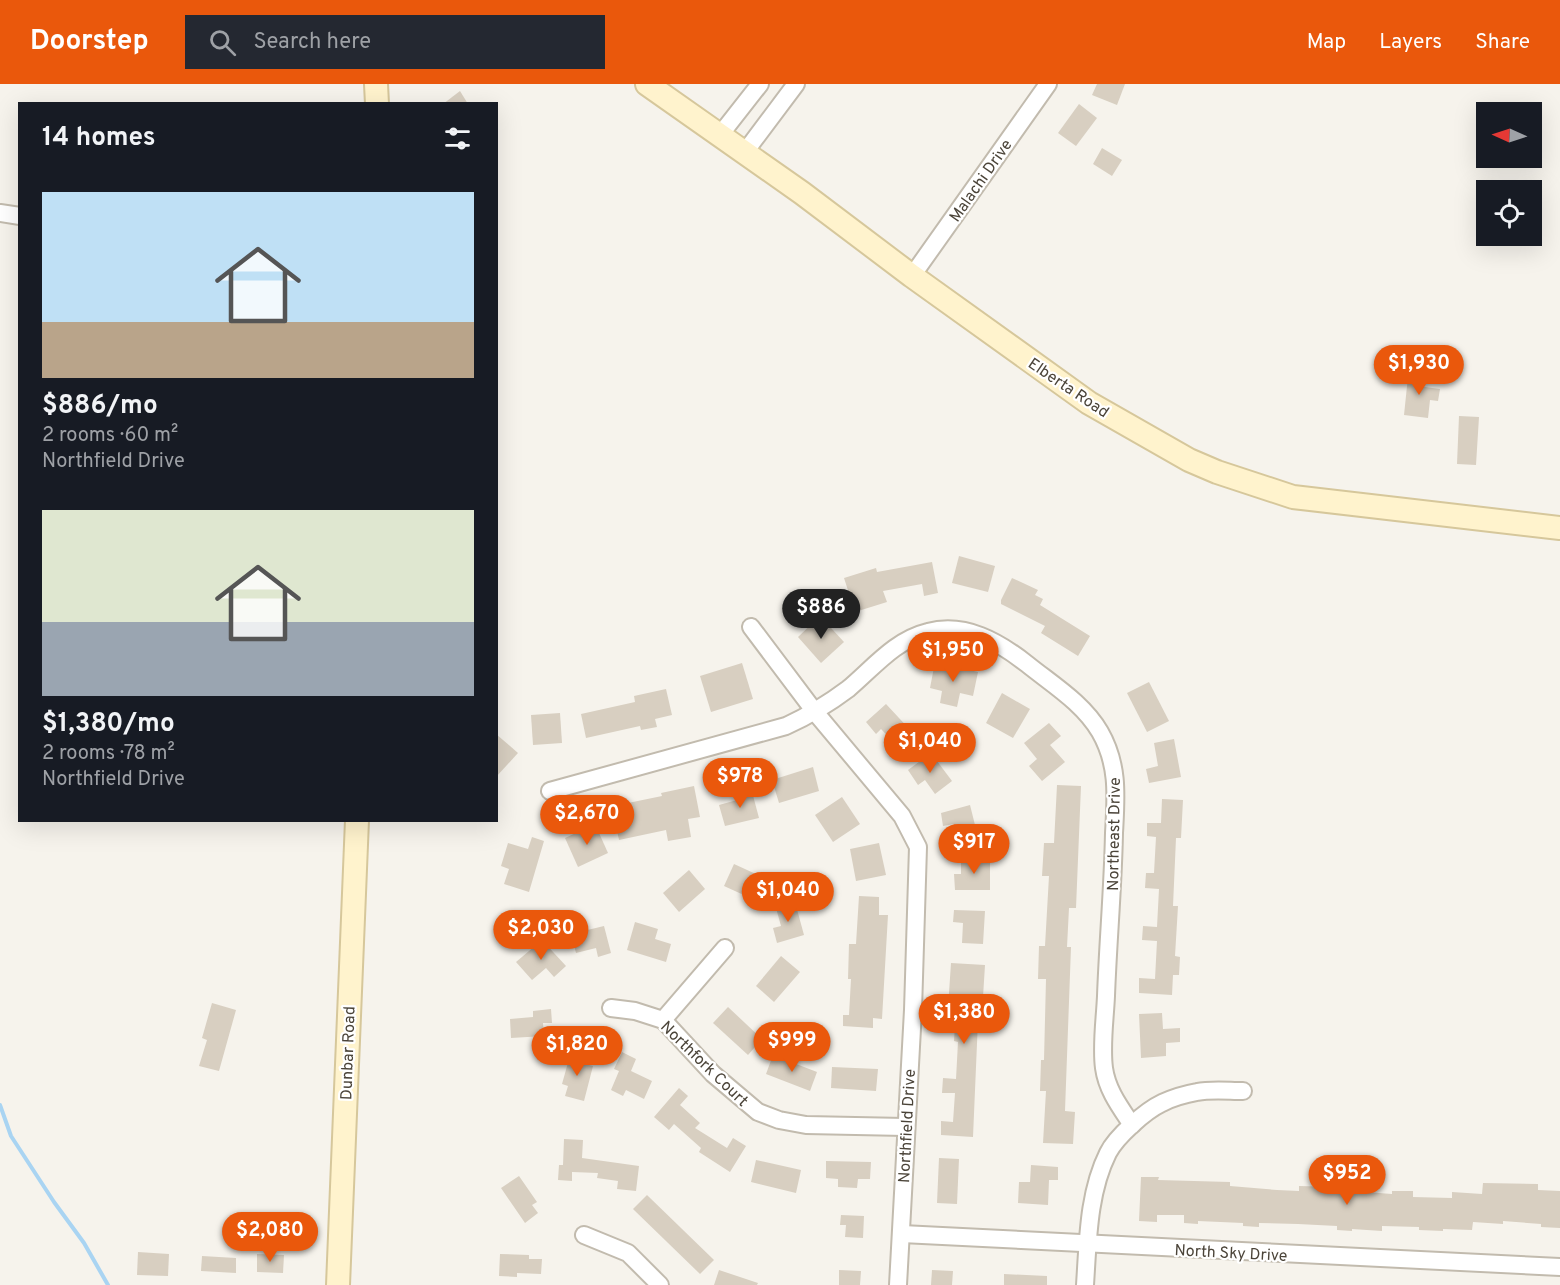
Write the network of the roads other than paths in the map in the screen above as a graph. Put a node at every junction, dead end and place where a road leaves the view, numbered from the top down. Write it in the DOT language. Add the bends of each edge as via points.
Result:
graph roads {
  1 [pos="376,84"];
  2 [pos="647,84"];
  3 [pos="760,84"];
  4 [pos="796,84"];
  5 [pos="1048,84"];
  6 [pos="377,102"];
  7 [pos="720,135"];
  8 [pos="745,152"];
  9 [pos="0,213"];
  10 [pos="18,216"];
  11 [pos="912,276"];
  12 [pos="1560,528"];
  13 [pos="751,627"];
  14 [pos="816,712"];
  15 [pos="550,791"];
  16 [pos="357,822"];
  17 [pos="725,948"];
  18 [pos="611,1008"];
  19 [pos="663,1020"];
  20 [pos="1243,1091"];
  21 [pos="1132,1125"];
  22 [pos="905,1127"];
  23 [pos="902,1234"];
  24 [pos="584,1235"];
  25 [pos="1088,1245"];
  26 [pos="1560,1268"];
  27 [pos="338,1285"];
  28 [pos="660,1285"];
  29 [pos="898,1285"];
  30 [pos="1085,1285"];
  1 -- 6 [label="street"];
  2 -- 7 [label="street, Elberta Road"];
  3 -- 7 [label="street"];
  4 -- 8 [label="street"];
  5 -- 11 [label="street, Malachi Drive"];
  7 -- 8 [label="street, Elberta Road"];
  8 -- 11 [label="street, Elberta Road"];
  9 -- 10 [label="street"];
  11 -- 12 [label="street, Elberta Road" via="1089,403 1217,472 1293,497"];
  13 -- 14 [label="street, Northfield Drive"];
  14 -- 15 [label="street, Northeast Drive" via="761,735"];
  14 -- 21 [label="street, Northeast Drive" via="900,644 928,632 958,629 985,637 1010,651 1083,708 1100,731 1116,779 1104,1068 1114,1099"];
  14 -- 22 [label="street, Northfield Drive" via="902,816 918,847"];
  16 -- 27 [label="street, Dunbar Road"];
  17 -- 19 [label="street"];
  18 -- 19 [label="street, Northfork Court"];
  19 -- 22 [label="street, Northfork Court" via="713,1074 758,1112 806,1125"];
  20 -- 21 [label="street" via="1199,1091 1161,1103"];
  21 -- 25 [label="street" via="1109,1151 1101,1171"];
  22 -- 23 [label="street, Northfield Drive"];
  23 -- 25 [label="street, North Sky Drive"];
  23 -- 29 [label="street, Northfield Drive"];
  24 -- 28 [label="street" via="628,1253"];
  25 -- 26 [label="street, North Sky Drive"];
  25 -- 30 [label="street"];
}
